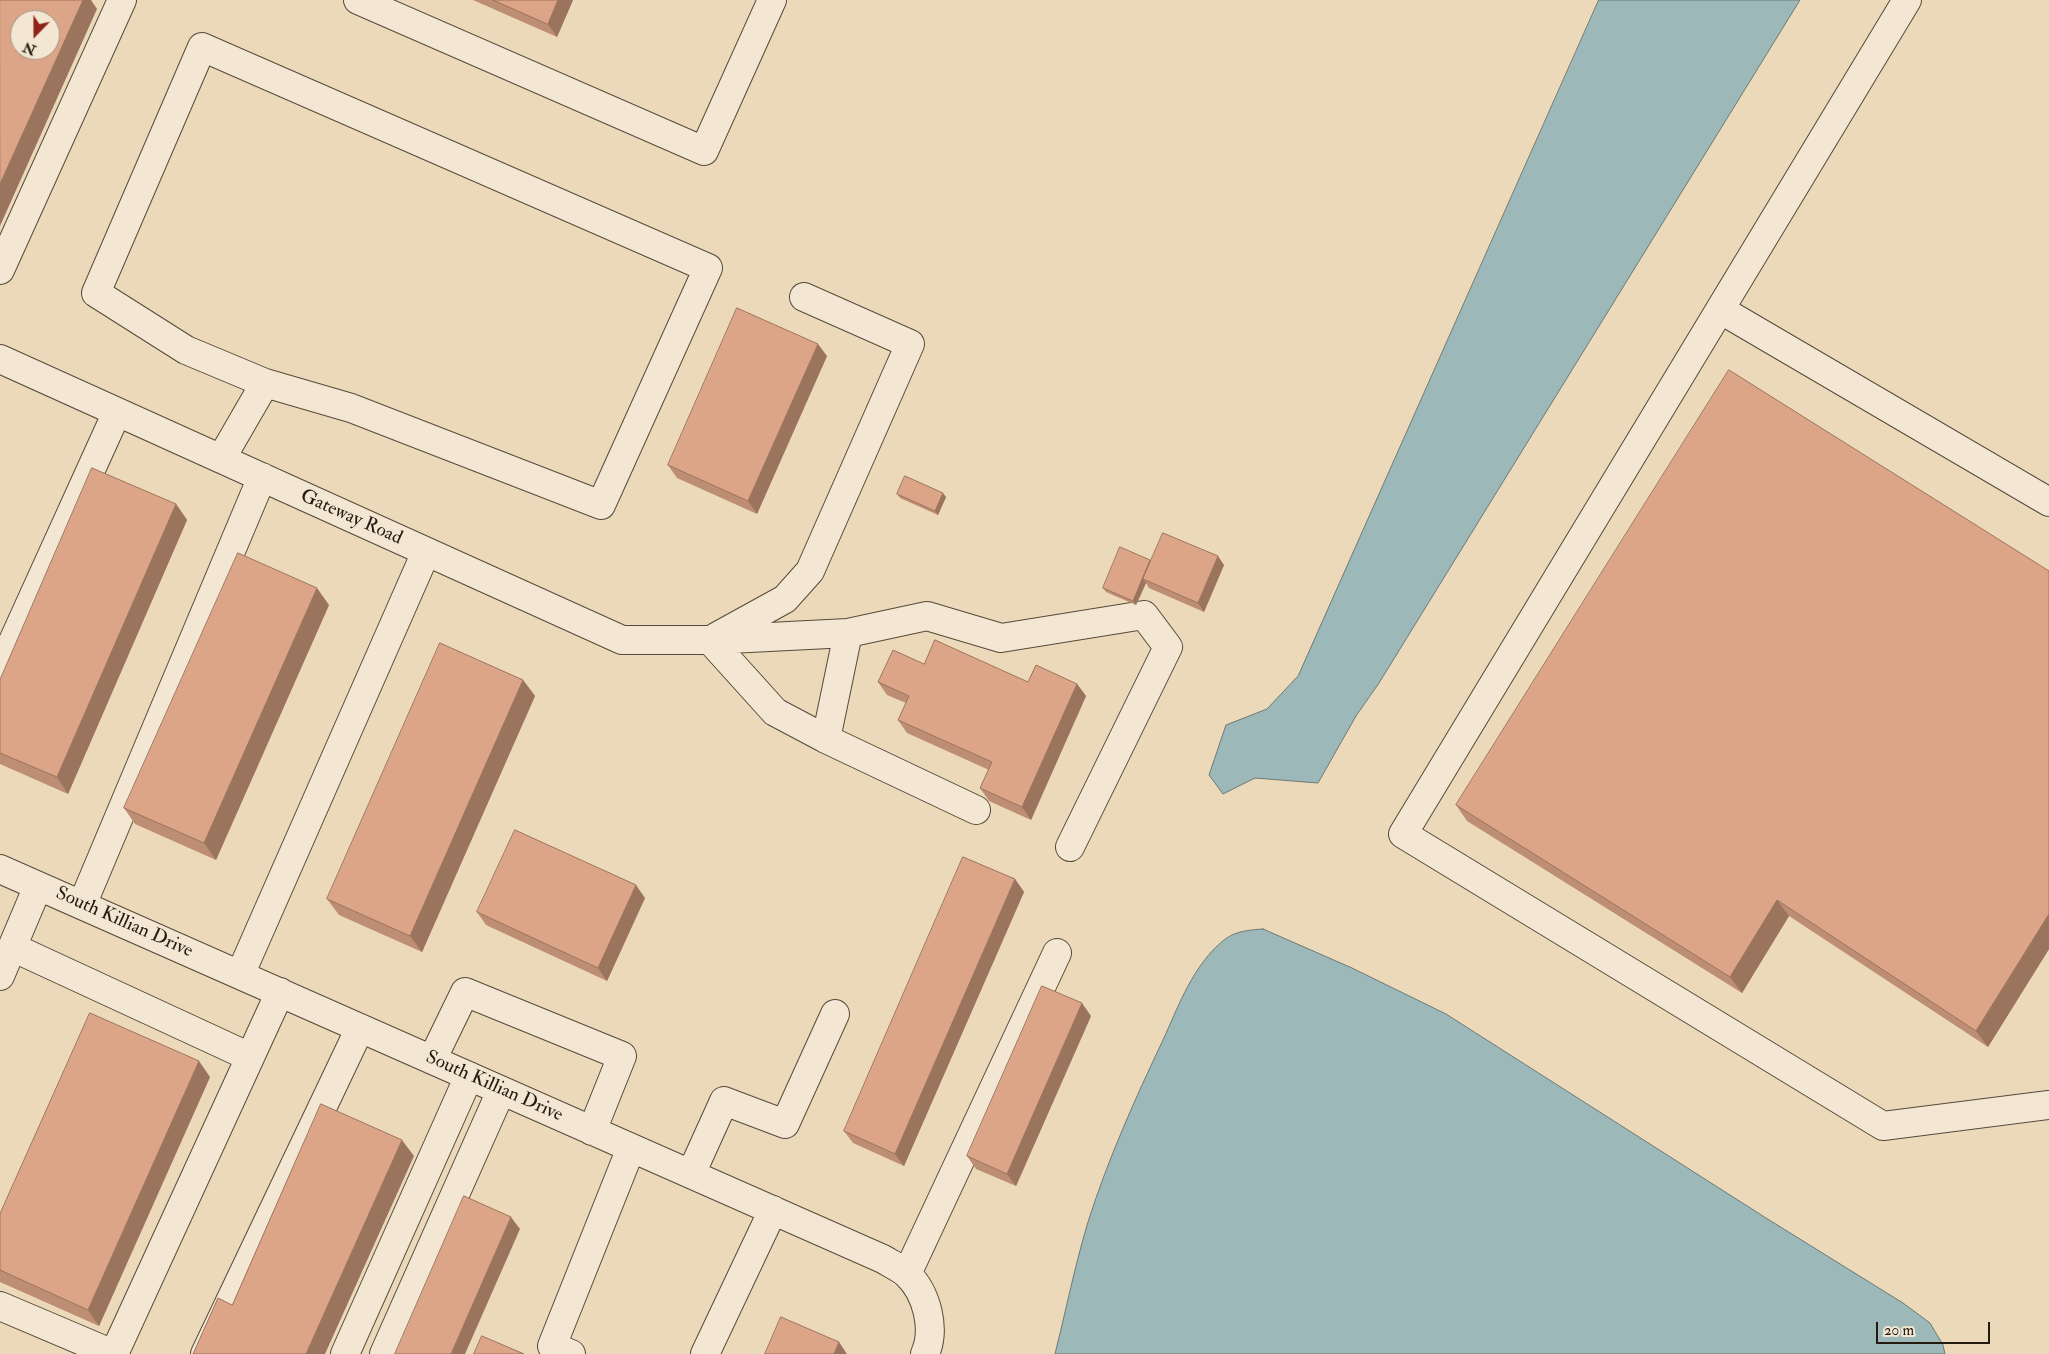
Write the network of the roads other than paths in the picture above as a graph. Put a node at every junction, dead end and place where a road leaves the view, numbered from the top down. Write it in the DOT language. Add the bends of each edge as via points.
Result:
graph roads {
  1 [pos="122,0"];
  2 [pos="358,0"];
  3 [pos="772,0"];
  4 [pos="1907,0"];
  5 [pos="0,270"];
  6 [pos="804,297"];
  7 [pos="1721,310"];
  8 [pos="0,360"];
  9 [pos="265,383"];
  10 [pos="116,412"];
  11 [pos="221,459"];
  12 [pos="262,478"];
  13 [pos="2049,502"];
  14 [pos="426,552"];
  15 [pos="848,633"];
  16 [pos="710,640"];
  17 [pos="0,670"];
  18 [pos="826,739"];
  19 [pos="976,810"];
  20 [pos="1070,847"];
  21 [pos="0,869"];
  22 [pos="38,886"];
  23 [pos="82,904"];
  24 [pos="12,947"];
  25 [pos="1057,953"];
  26 [pos="240,975"];
  27 [pos="0,976"];
  28 [pos="280,992"];
  29 [pos="835,1014"];
  30 [pos="360,1028"];
  31 [pos="250,1057"];
  32 [pos="432,1060"];
  33 [pos="468,1076"];
  34 [pos="501,1091"];
  35 [pos="2049,1105"];
  36 [pos="592,1130"];
  37 [pos="631,1148"];
  38 [pos="691,1174"];
  39 [pos="773,1210"];
  40 [pos="906,1274"];
  41 [pos="0,1306"];
  42 [pos="114,1354"];
  43 [pos="205,1354"];
  44 [pos="345,1354"];
  45 [pos="384,1354"];
  46 [pos="571,1354"];
  47 [pos="705,1354"];
  48 [pos="925,1354"];
  1 -- 5 [label="street"];
  2 -- 3 [label="street" via="704,151"];
  4 -- 7 [label="street"];
  6 -- 16 [label="street" via="910,344 810,571 786,599"];
  7 -- 13 [label="street"];
  7 -- 35 [label="street" via="1403,834 1883,1126"];
  8 -- 10 [label="street, Gateway Road"];
  9 -- 9 [label="street" via="350,408 601,505 708,268 202,47 96,294 186,350"];
  9 -- 11 [label="street"];
  10 -- 11 [label="street, Gateway Road"];
  10 -- 17 [label="street"];
  11 -- 12 [label="street, Gateway Road"];
  12 -- 14 [label="street, Gateway Road"];
  12 -- 23 [label="street"];
  14 -- 16 [label="street, Gateway Road" via="622,640"];
  14 -- 26 [label="street"];
  15 -- 16 [label="street, Gateway Road"];
  15 -- 18 [label="street"];
  15 -- 20 [label="street, Gateway Road" via="927,616 1001,638 1144,615 1168,647"];
  16 -- 18 [label="street" via="774,712"];
  18 -- 19 [label="street"];
  21 -- 22 [label="street, South Killian Drive"];
  22 -- 23 [label="street, South Killian Drive"];
  22 -- 24 [label="street"];
  23 -- 26 [label="street, South Killian Drive"];
  24 -- 27 [label="street"];
  24 -- 31 [label="street"];
  25 -- 40 [label="street"];
  26 -- 28 [label="street, South Killian Drive"];
  28 -- 30 [label="street, South Killian Drive"];
  28 -- 31 [label="street"];
  29 -- 38 [label="street" via="786,1124 724,1101"];
  30 -- 32 [label="street, South Killian Drive"];
  30 -- 43 [label="street"];
  31 -- 42 [label="street"];
  32 -- 33 [label="street, South Killian Drive"];
  32 -- 36 [label="street" via="465,992 622,1056"];
  33 -- 34 [label="street, South Killian Drive"];
  33 -- 44 [label="street"];
  34 -- 36 [label="street, South Killian Drive"];
  34 -- 45 [label="street"];
  36 -- 37 [label="street, South Killian Drive"];
  37 -- 38 [label="street, South Killian Drive"];
  37 -- 46 [label="street" via="552,1346"];
  38 -- 39 [label="street, South Killian Drive"];
  39 -- 40 [label="street, South Killian Drive" via="883,1259"];
  39 -- 47 [label="street"];
  40 -- 48 [label="street, South Killian Drive" via="922,1295 929,1320 929,1346"];
  41 -- 42 [label="street"];
}
